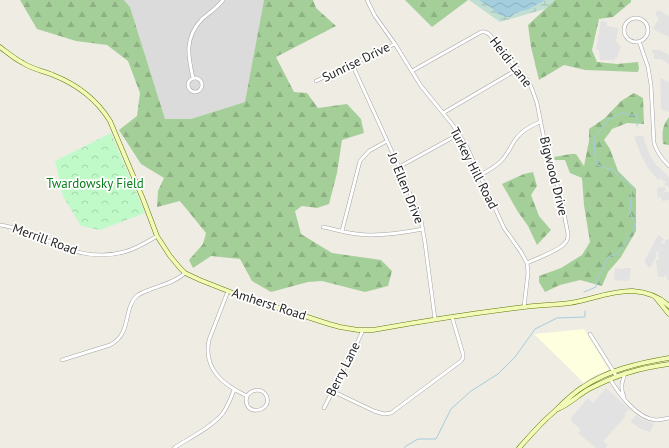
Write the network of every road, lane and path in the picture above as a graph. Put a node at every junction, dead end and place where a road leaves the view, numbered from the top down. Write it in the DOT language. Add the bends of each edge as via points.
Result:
graph roads {
  1 [pos="223,0"];
  2 [pos="367,0"];
  3 [pos="639,41"];
  4 [pos="395,44"];
  5 [pos="0,47"];
  6 [pos="352,64"];
  7 [pos="518,69"];
  8 [pos="412,71"];
  9 [pos="193,78"];
  10 [pos="316,81"];
  11 [pos="443,113"];
  12 [pos="540,122"];
  13 [pos="459,134"];
  14 [pos="387,141"];
  15 [pos="669,166"];
  16 [pos="399,167"];
  17 [pos="480,176"];
  18 [pos="0,225"];
  19 [pos="323,227"];
  20 [pos="423,229"];
  21 [pos="342,231"];
  22 [pos="158,236"];
  23 [pos="527,263"];
  24 [pos="186,273"];
  25 [pos="228,291"];
  26 [pos="656,297"];
  27 [pos="669,306"];
  28 [pos="524,307"];
  29 [pos="669,314"];
  30 [pos="452,317"];
  31 [pos="435,319"];
  32 [pos="363,330"];
  33 [pos="590,334"];
  34 [pos="669,358"];
  35 [pos="62,360"];
  36 [pos="669,364"];
  37 [pos="614,371"];
  38 [pos="625,373"];
  39 [pos="616,376"];
  40 [pos="610,379"];
  41 [pos="234,390"];
  42 [pos="332,392"];
  43 [pos="247,396"];
  44 [pos="628,403"];
  45 [pos="324,408"];
  46 [pos="557,410"];
  47 [pos="669,418"];
  48 [pos="174,448"];
  49 [pos="519,448"];
  1 -- 9 [label="street" via="199,23 192,34 188,52"];
  2 -- 4 [label="street, Turkey Hill Road"];
  3 -- 3 [label="street" via="647,35 648,27 642,20 633,18 626,25 625,32 630,40"];
  3 -- 15 [label="street" via="650,75 654,143 660,156"];
  4 -- 6 [label="street, Sunrise Drive"];
  4 -- 8 [label="street, Turkey Hill Road"];
  5 -- 22 [label="street, Amherst Road" via="23,63 74,85 102,109 113,128"];
  6 -- 10 [label="street, Sunrise Drive"];
  6 -- 14 [label="street, Jo Ellen Drive"];
  7 -- 8 [label="street, Heidi Lane" via="484,31"];
  7 -- 11 [label="street"];
  7 -- 12 [label="street, Heidi Lane" via="532,89"];
  8 -- 11 [label="street, Turkey Hill Road"];
  9 -- 9 [label="street" via="188,86 192,91 198,92 202,89 202,83 199,79"];
  11 -- 13 [label="street, Turkey Hill Road"];
  12 -- 17 [label="street, Bigwood Drive" via="522,132 501,161"];
  12 -- 23 [label="street, Bigwood Drive" via="560,193 568,237 562,246"];
  13 -- 16 [label="street"];
  13 -- 17 [label="street, Turkey Hill Road"];
  14 -- 16 [label="street, Jo Ellen Drive"];
  14 -- 21 [label="street" via="364,155 360,161"];
  16 -- 20 [label="street, Jo Ellen Drive"];
  17 -- 23 [label="street, Turkey Hill Road" via="504,228"];
  18 -- 22 [label="street, Merrill Road" via="26,231 70,250 88,254 125,252"];
  19 -- 21 [label="street"];
  20 -- 21 [label="street" via="370,235"];
  20 -- 31 [label="street, Jo Ellen Drive"];
  22 -- 24 [label="street, Amherst Road" via="170,256"];
  23 -- 28 [label="street"];
  24 -- 25 [label="street, Amherst Road"];
  24 -- 35 [label="street" via="138,295 116,342"];
  25 -- 32 [label="street, Amherst Road" via="340,328"];
  25 -- 41 [label="street" via="209,340 208,350 214,372"];
  26 -- 27 [label="street, Amherst Road"];
  26 -- 28 [label="street, Amherst Road" via="642,292 626,291 571,303"];
  26 -- 29 [label="street"];
  28 -- 30 [label="street, Amherst Road"];
  30 -- 31 [label="street, Amherst Road"];
  30 -- 42 [label="street" via="463,358 391,413 381,414"];
  31 -- 32 [label="street, Amherst Road"];
  32 -- 42 [label="street, Berry Lane"];
  33 -- 37 [label="street"];
  34 -- 37 [label="street"];
  36 -- 38 [label="street"];
  37 -- 39 [label="street"];
  37 -- 46 [label="street" via="583,387"];
  38 -- 39 [label="street"];
  38 -- 44 [label="street" via="621,389"];
  39 -- 40 [label="street"];
  40 -- 44 [label="street"];
  40 -- 46 [label="street" via="587,390"];
  41 -- 43 [label="street"];
  41 -- 48 [label="street" via="219,417"];
  42 -- 45 [label="street, Berry Lane"];
  43 -- 43 [label="street" via="250,392 260,391 267,398 265,407 256,411 250,409 246,401"];
  44 -- 47 [label="street" via="651,419"];
  46 -- 49 [label="street" via="542,422"];
}
